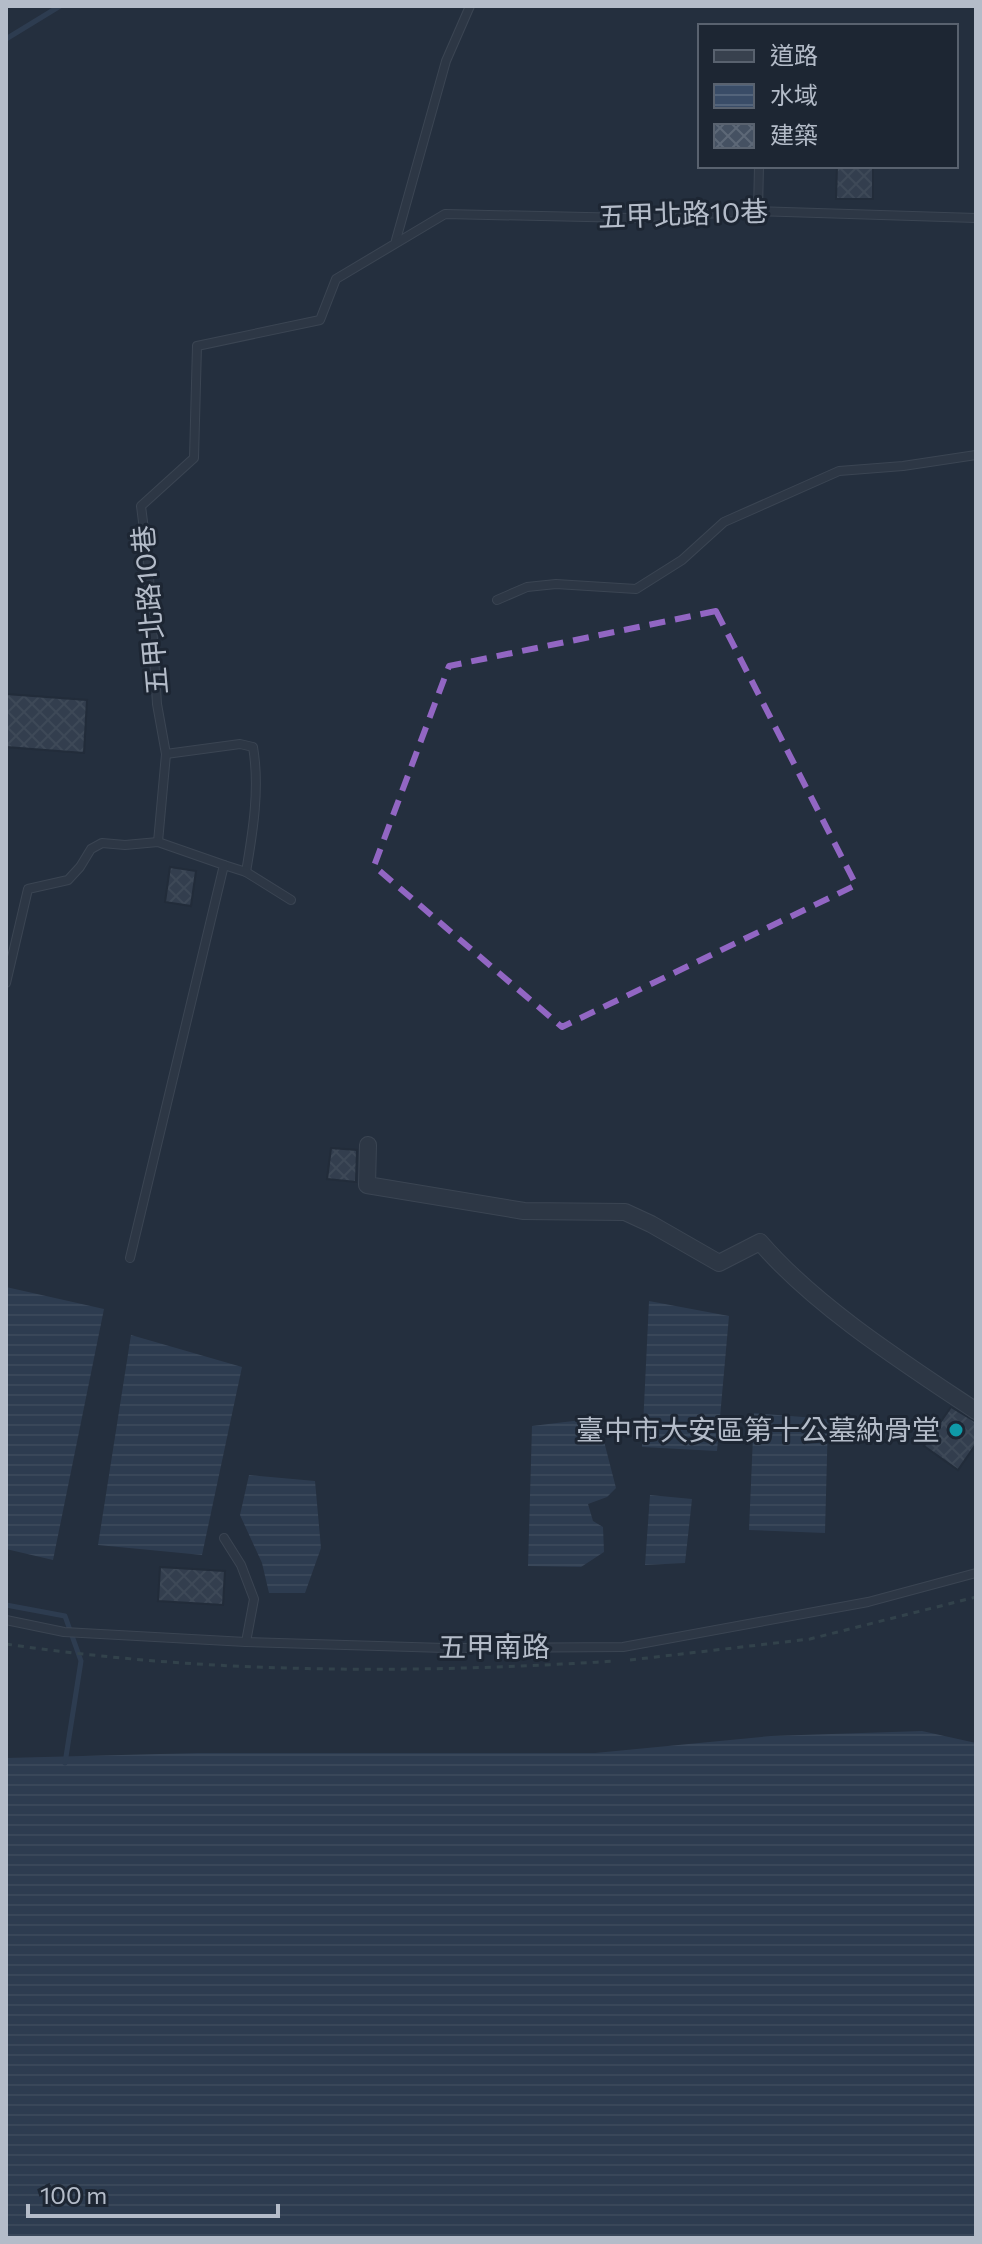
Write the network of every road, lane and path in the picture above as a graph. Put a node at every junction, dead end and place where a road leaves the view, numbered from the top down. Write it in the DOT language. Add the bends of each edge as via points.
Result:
graph roads {
  1 [pos="470,6"];
  2 [pos="759,168"];
  3 [pos="758,211"];
  4 [pos="976,218"];
  5 [pos="396,241"];
  6 [pos="976,455"];
  7 [pos="497,600"];
  8 [pos="166,754"];
  9 [pos="158,842"];
  10 [pos="224,865"];
  11 [pos="246,872"];
  12 [pos="291,900"];
  13 [pos="6,983"];
  14 [pos="368,1145"];
  15 [pos="130,1258"];
  16 [pos="976,1411"];
  17 [pos="224,1538"];
  18 [pos="976,1573"];
  19 [pos="6,1620"];
  20 [pos="246,1642"];
  21 [pos="6,1644"];
  22 [pos="87,1655"];
  1 -- 5 [label="lane" via="446,61"];
  2 -- 3 [label="lane"];
  3 -- 4 [label="lane, 五甲北路10巷"];
  3 -- 5 [label="lane, 五甲北路10巷" via="631,218 445,214"];
  5 -- 8 [label="lane, 五甲北路10巷" via="336,279 320,320 197,346 194,458 141,506"];
  6 -- 7 [label="lane" via="839,471 724,522 682,560 636,589 556,584 527,587"];
  8 -- 9 [label="lane, 五甲北路10巷"];
  8 -- 11 [label="lane" via="240,744 253,747 253,831"];
  9 -- 10 [label="lane"];
  9 -- 13 [label="lane" via="102,843 91,849 68,880 28,889"];
  10 -- 11 [label="lane"];
  10 -- 15 [label="lane"];
  11 -- 12 [label="lane"];
  14 -- 16 [label="street" via="367,1185 524,1211 625,1212 719,1263 760,1242 780,1266 884,1349"];
  17 -- 20 [label="lane" via="254,1599"];
  18 -- 20 [label="lane, 五甲南路" via="868,1602 623,1647"];
  19 -- 20 [label="lane, 五甲南路" via="64,1632"];
  21 -- 22 [label="path"];
}
